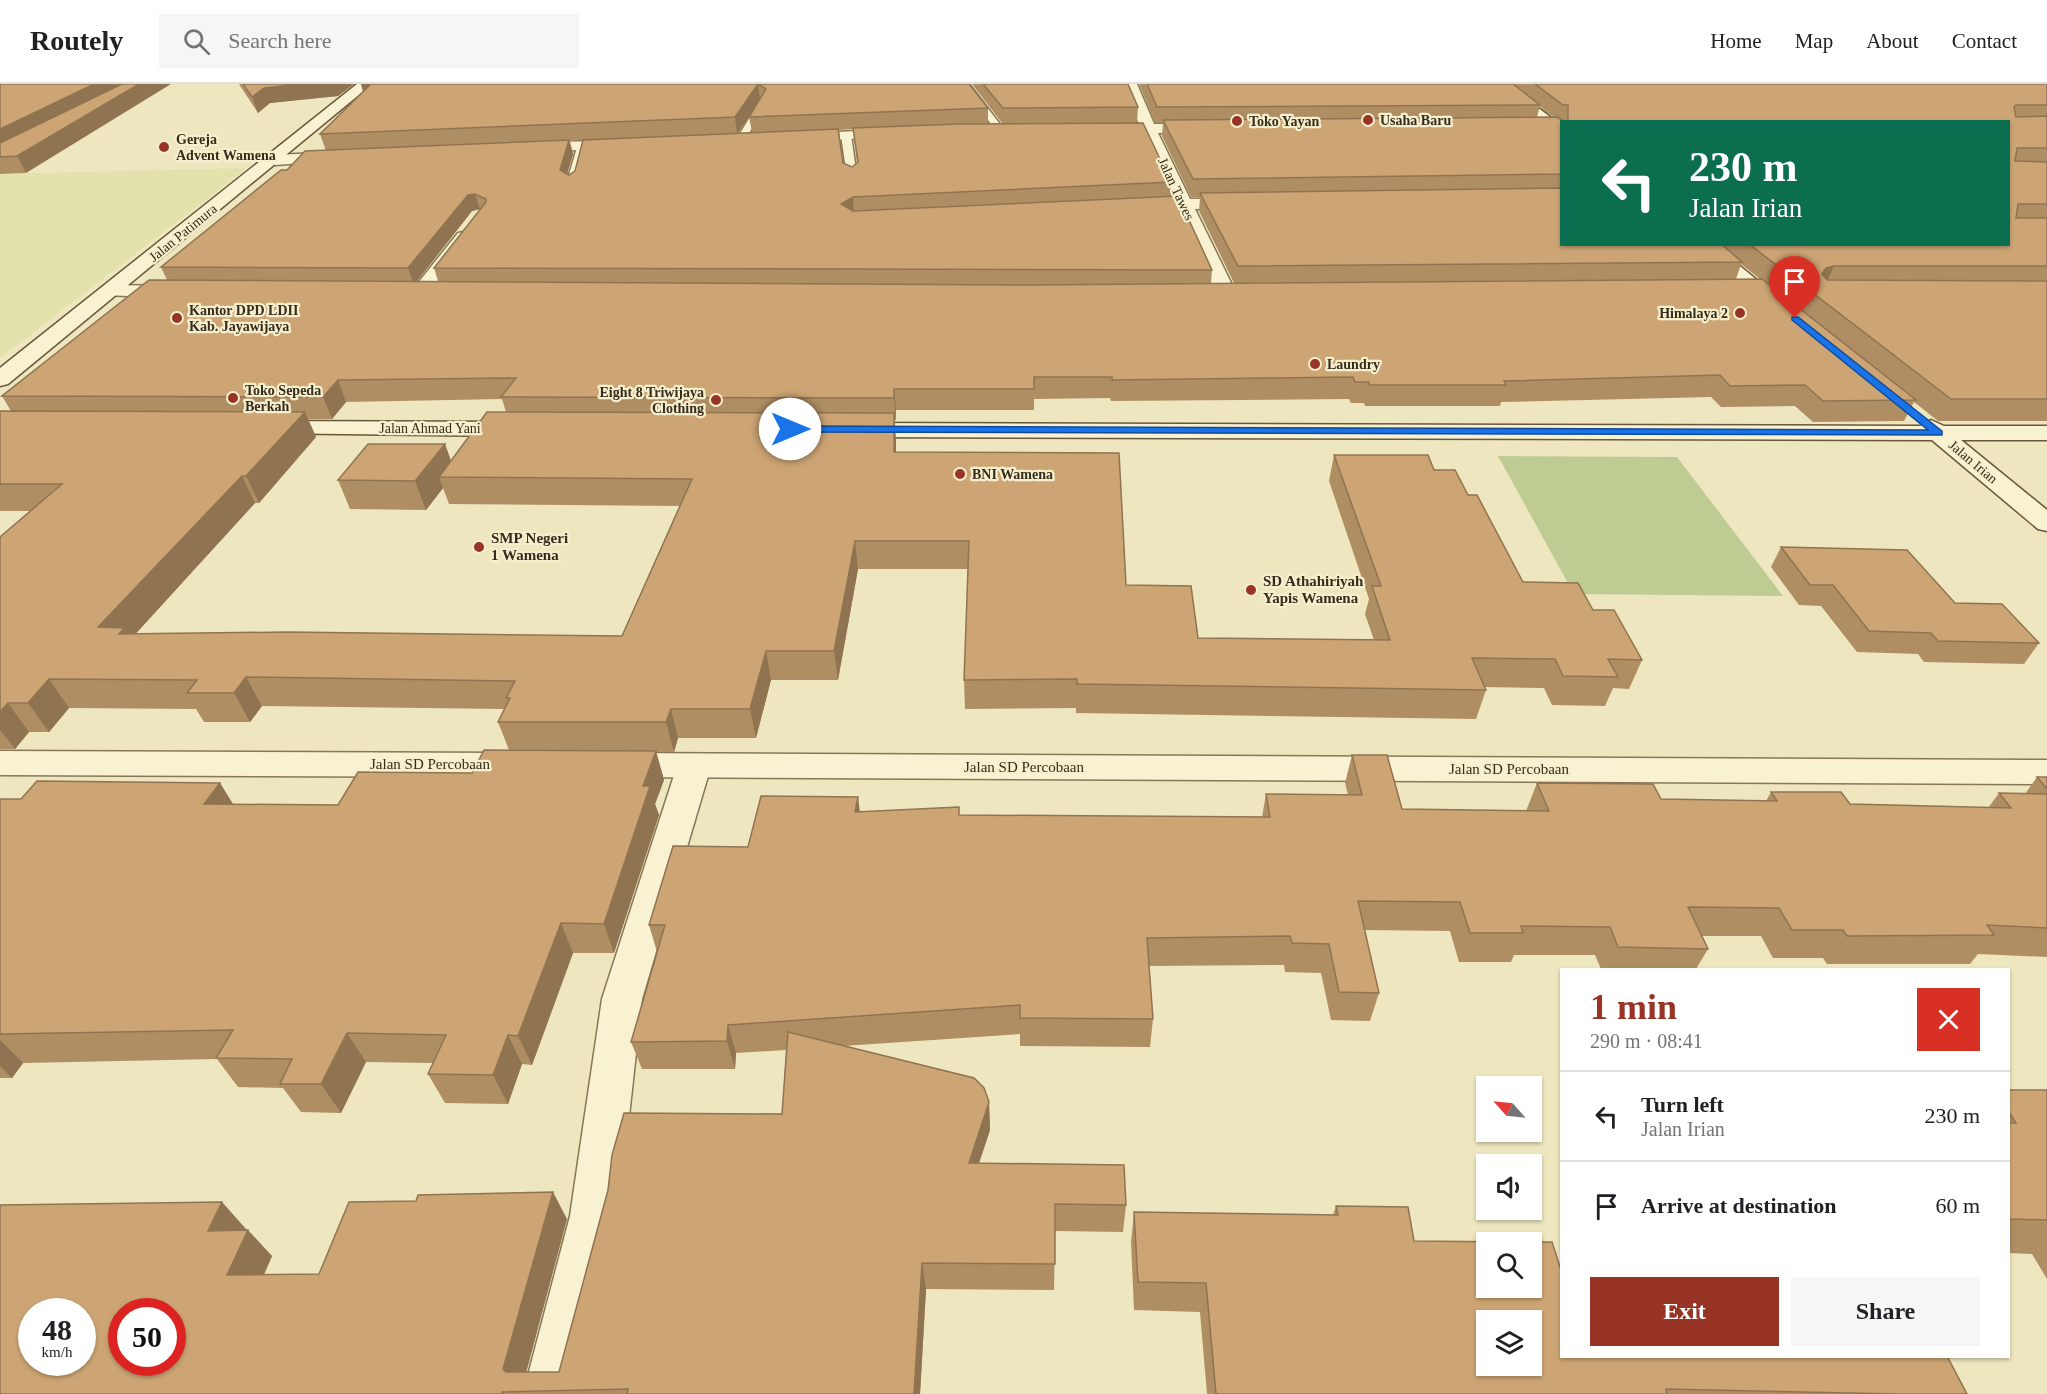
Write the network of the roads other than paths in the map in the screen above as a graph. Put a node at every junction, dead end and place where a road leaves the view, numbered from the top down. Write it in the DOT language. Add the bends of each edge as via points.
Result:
graph roads {
  1 [pos="365,84"];
  2 [pos="965,84"];
  3 [pos="1130,84"];
  4 [pos="1498,84"];
  5 [pos="762,104"];
  6 [pos="1529,127"];
  7 [pos="1148,128"];
  8 [pos="1219,128"];
  9 [pos="1091,129"];
  10 [pos="1559,129"];
  11 [pos="979,130"];
  12 [pos="1005,130"];
  13 [pos="913,133"];
  14 [pos="846,135"];
  15 [pos="735,140"];
  16 [pos="638,144"];
  17 [pos="581,146"];
  18 [pos="510,149"];
  19 [pos="357,156"];
  20 [pos="274,160"];
  21 [pos="852,177"];
  22 [pos="571,185"];
  23 [pos="1266,203"];
  24 [pos="1183,204"];
  25 [pos="1124,205"];
  26 [pos="474,224"];
  27 [pos="1704,246"];
  28 [pos="1724,290"];
  29 [pos="1759,290"];
  30 [pos="110,291"];
  31 [pos="193,292"];
  32 [pos="397,292"];
  33 [pos="421,292"];
  34 [pos="444,293"];
  35 [pos="1226,293"];
  36 [pos="1250,293"];
  37 [pos="1203,294"];
  38 [pos="1795,318"];
  39 [pos="0,379"];
  40 [pos="1911,411"];
  41 [pos="239,428"];
  42 [pos="538,429"];
  43 [pos="825,429"];
  44 [pos="1938,433"];
  45 [pos="2047,433"];
  46 [pos="2047,523"];
  47 [pos="0,763"];
  48 [pos="550,765"];
  49 [pos="586,765"];
  50 [pos="694,766"];
  51 [pos="2047,772"];
  52 [pos="549,1394"];
  1 -- 20 [label="street, Jalan Patimura"];
  2 -- 12 [label="lane"];
  3 -- 7 [label="street, Jalan Tawes"];
  4 -- 10 [label="street"];
  5 -- 15 [label="lane"];
  6 -- 10 [label="street"];
  7 -- 8 [label="street"];
  7 -- 9 [label="street"];
  7 -- 24 [label="street, Jalan Tawes"];
  11 -- 12 [label="street"];
  13 -- 14 [label="street"];
  14 -- 15 [label="street"];
  14 -- 21 [label="lane"];
  16 -- 17 [label="street"];
  17 -- 18 [label="street"];
  17 -- 22 [label="lane"];
  19 -- 20 [label="street"];
  20 -- 30 [label="street, Jalan Patimura"];
  23 -- 24 [label="street"];
  24 -- 25 [label="street"];
  24 -- 35 [label="street, Jalan Tawes"];
  26 -- 33 [label="street"];
  27 -- 29 [label="street"];
  28 -- 29 [label="street"];
  29 -- 38 [label="street"];
  30 -- 31 [label="street"];
  30 -- 39 [label="street, Jalan Patimura"];
  32 -- 33 [label="street"];
  33 -- 34 [label="street"];
  35 -- 36 [label="street"];
  35 -- 37 [label="street"];
  40 -- 44 [label="street, Jalan Irian"];
  41 -- 42 [label="street, Jalan Ahmad Yani"];
  43 -- 44 [label="street"];
  44 -- 45 [label="street"];
  44 -- 46 [label="street, Jalan Irian"];
  47 -- 48 [label="street, Jalan SD Percobaan"];
  49 -- 50 [label="street, Jalan SD Percobaan"];
  50 -- 51 [label="street, Jalan SD Percobaan"];
  50 -- 52 [label="street" via="622,999 594,1216"];
}
